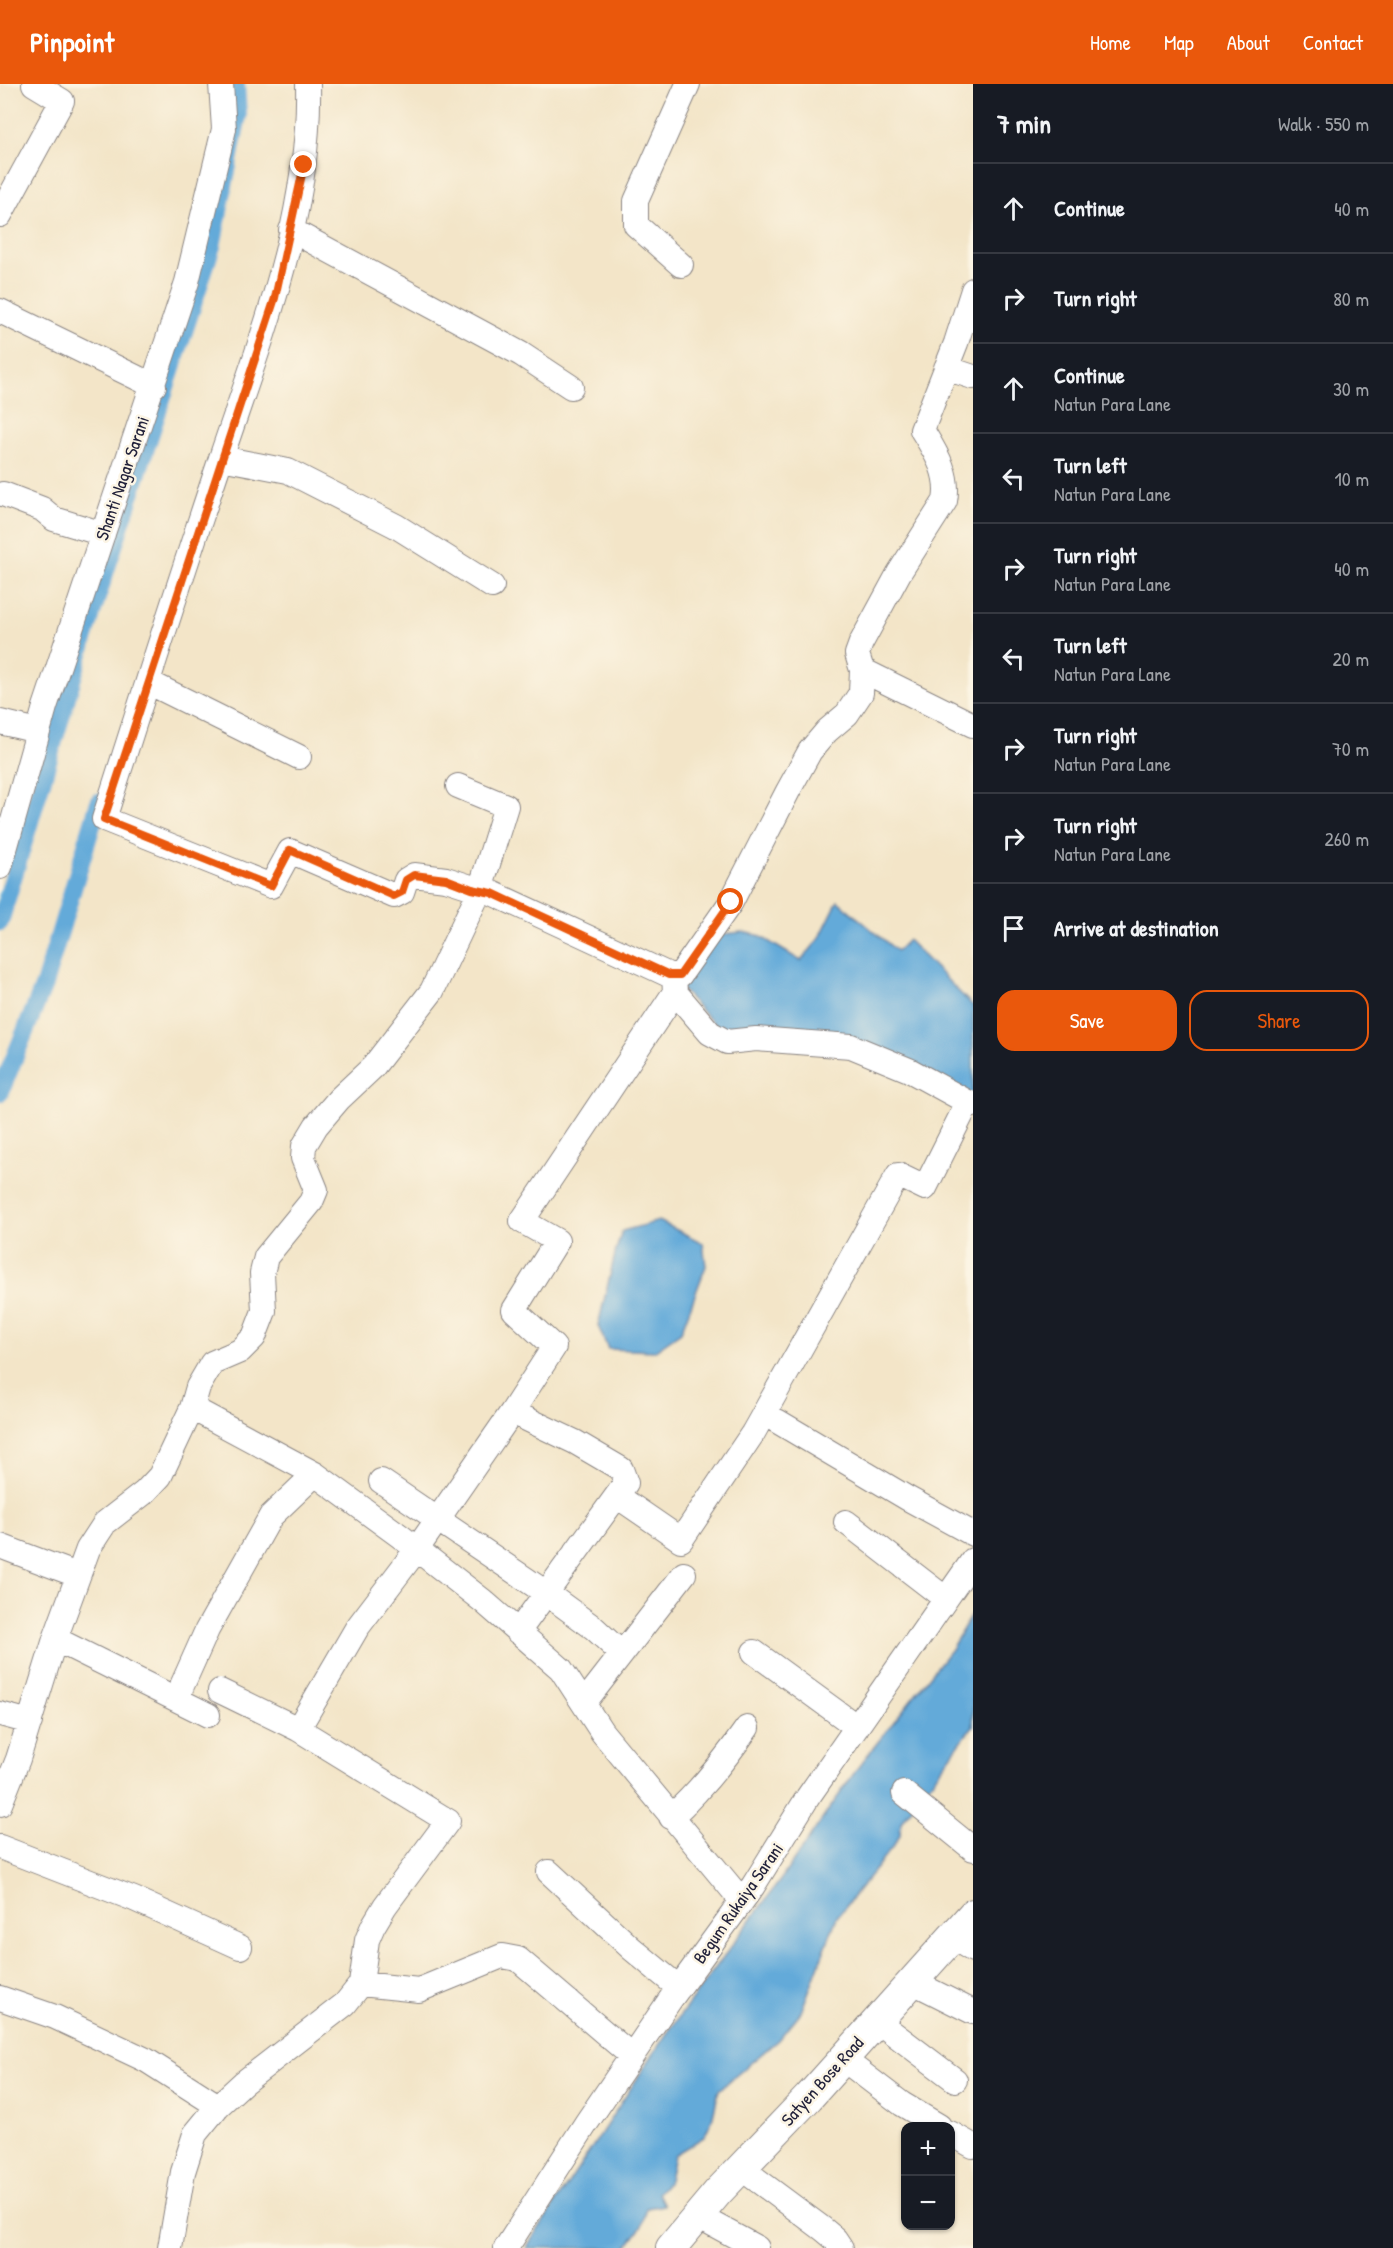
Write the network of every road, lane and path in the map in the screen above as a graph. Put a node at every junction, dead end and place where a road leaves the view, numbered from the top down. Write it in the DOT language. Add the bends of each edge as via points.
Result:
graph roads {
  1 [pos="34,84"];
  2 [pos="221,84"];
  3 [pos="308,84"];
  4 [pos="688,84"];
  5 [pos="0,215"];
  6 [pos="291,230"];
  7 [pos="681,265"];
  8 [pos="973,290"];
  9 [pos="0,311"];
  10 [pos="946,368"];
  11 [pos="973,377"];
  12 [pos="154,386"];
  13 [pos="571,387"];
  14 [pos="221,458"];
  15 [pos="3,494"];
  16 [pos="103,534"];
  17 [pos="492,586"];
  18 [pos="862,670"];
  19 [pos="148,682"];
  20 [pos="0,722"];
  21 [pos="973,724"];
  22 [pos="38,731"];
  23 [pos="300,757"];
  24 [pos="458,786"];
  25 [pos="7,813"];
  26 [pos="0,867"];
  27 [pos="480,890"];
  28 [pos="674,984"];
  29 [pos="970,1104"];
  30 [pos="192,1408"];
  31 [pos="512,1412"];
  32 [pos="777,1421"];
  33 [pos="315,1474"];
  34 [pos="381,1481"];
  35 [pos="617,1496"];
  36 [pos="437,1520"];
  37 [pos="846,1522"];
  38 [pos="973,1534"];
  39 [pos="0,1546"];
  40 [pos="417,1549"];
  41 [pos="973,1560"];
  42 [pos="684,1574"];
  43 [pos="77,1575"];
  44 [pos="546,1593"];
  45 [pos="946,1599"];
  46 [pos="518,1632"];
  47 [pos="55,1639"];
  48 [pos="754,1652"];
  49 [pos="622,1654"];
  50 [pos="220,1691"];
  51 [pos="176,1699"];
  52 [pos="584,1703"];
  53 [pos="0,1714"];
  54 [pos="208,1715"];
  55 [pos="30,1722"];
  56 [pos="856,1727"];
  57 [pos="747,1728"];
  58 [pos="298,1729"];
  59 [pos="904,1793"];
  60 [pos="0,1804"];
  61 [pos="671,1817"];
  62 [pos="0,1848"];
  63 [pos="973,1849"];
  64 [pos="549,1872"];
  65 [pos="742,1901"];
  66 [pos="973,1914"];
  67 [pos="963,1943"];
  68 [pos="240,1947"];
  69 [pos="912,1982"];
  70 [pos="361,1984"];
  71 [pos="679,1988"];
  72 [pos="0,1998"];
  73 [pos="973,2012"];
  74 [pos="878,2021"];
  75 [pos="632,2056"];
  76 [pos="843,2059"];
  77 [pos="955,2080"];
  78 [pos="218,2106"];
  79 [pos="931,2122"];
  80 [pos="955,2135"];
  81 [pos="973,2146"];
  82 [pos="741,2168"];
  83 [pos="698,2216"];
  84 [pos="170,2248"];
  85 [pos="506,2248"];
  86 [pos="671,2248"];
  87 [pos="757,2248"];
  88 [pos="840,2248"];
  1 -- 5 [label="street" via="63,101"];
  2 -- 12 [label="street, Shanti Nagar Sarani" via="224,129 187,282"];
  3 -- 6 [label="street" via="304,165"];
  4 -- 7 [label="street" via="636,201 636,225"];
  6 -- 13 [label="street" via="521,354"];
  6 -- 14 [label="street" via="275,298"];
  8 -- 10 [label="street"];
  9 -- 12 [label="street"];
  10 -- 11 [label="street"];
  10 -- 18 [label="street" via="922,430 940,461 948,488 945,501 861,643 857,654"];
  12 -- 16 [label="street, Shanti Nagar Sarani"];
  14 -- 17 [label="street" via="288,471 396,526"];
  14 -- 19 [label="street"];
  15 -- 16 [label="street" via="42,508 54,519"];
  16 -- 22 [label="street, Shanti Nagar Sarani"];
  18 -- 21 [label="street"];
  18 -- 28 [label="street" via="861,693 847,714 810,751 731,902"];
  19 -- 23 [label="street"];
  19 -- 27 [label="street" via="104,819 271,886 290,850 394,896 402,892 406,880 414,875 446,879"];
  20 -- 22 [label="street"];
  22 -- 25 [label="street, Shanti Nagar Sarani"];
  24 -- 27 [label="street" via="506,806"];
  25 -- 26 [label="street, Shanti Nagar Sarani"];
  27 -- 28 [label="street" via="659,971"];
  27 -- 30 [label="street" via="432,991 373,1067 316,1126 304,1146 303,1158 316,1190 311,1202 266,1257 262,1273 264,1311 254,1337 240,1350 212,1364 198,1387"];
  28 -- 29 [label="street" via="710,1033 728,1042 756,1039 851,1046 909,1070"];
  28 -- 31 [label="street" via="522,1221 557,1241 514,1310 554,1347"];
  29 -- 35 [label="street" via="925,1188 897,1175 753,1433 681,1540"];
  30 -- 33 [label="street"];
  30 -- 43 [label="street" via="160,1476 105,1523"];
  31 -- 35 [label="street" via="621,1469 627,1483"];
  31 -- 36 [label="street"];
  32 -- 38 [label="street"];
  33 -- 40 [label="street"];
  33 -- 51 [label="street" via="271,1516 207,1630"];
  34 -- 36 [label="street"];
  35 -- 44 [label="street"];
  36 -- 40 [label="street"];
  36 -- 44 [label="street"];
  37 -- 45 [label="street"];
  39 -- 43 [label="street"];
  40 -- 46 [label="street"];
  40 -- 58 [label="street" via="357,1628"];
  41 -- 45 [label="street, Begum Rukaiya Sarani"];
  42 -- 49 [label="street"];
  43 -- 47 [label="street"];
  44 -- 46 [label="street"];
  44 -- 49 [label="street"];
  45 -- 56 [label="street, Begum Rukaiya Sarani"];
  46 -- 52 [label="street" via="561,1669"];
  47 -- 51 [label="street"];
  47 -- 55 [label="street"];
  48 -- 56 [label="street"];
  49 -- 52 [label="street"];
  50 -- 58 [label="street"];
  51 -- 54 [label="street"];
  52 -- 61 [label="street" via="602,1732"];
  53 -- 55 [label="street"];
  55 -- 60 [label="street"];
  56 -- 65 [label="street, Begum Rukaiya Sarani"];
  57 -- 61 [label="street" via="698,1793"];
  58 -- 70 [label="street" via="448,1821 373,1926 367,1940"];
  59 -- 63 [label="street"];
  61 -- 65 [label="street"];
  62 -- 68 [label="street" via="134,1899"];
  64 -- 71 [label="street"];
  65 -- 71 [label="street, Begum Rukaiya Sarani"];
  66 -- 67 [label="main road, Satyen Bose Road"];
  67 -- 69 [label="main road, Satyen Bose Road"];
  69 -- 73 [label="street"];
  69 -- 74 [label="main road, Satyen Bose Road"];
  70 -- 75 [label="street" via="419,1990 502,1956 518,1959"];
  70 -- 78 [label="street" via="345,2004"];
  71 -- 75 [label="street, Begum Rukaiya Sarani"];
  72 -- 78 [label="street" via="55,2017 146,2060"];
  74 -- 76 [label="main road, Satyen Bose Road"];
  74 -- 77 [label="street"];
  75 -- 85 [label="street, Begum Rukaiya Sarani"];
  76 -- 79 [label="street"];
  76 -- 82 [label="main road, Satyen Bose Road"];
  78 -- 84 [label="street" via="195,2134 183,2172"];
  80 -- 81 [label="street"];
  82 -- 83 [label="main road, Satyen Bose Road"];
  82 -- 88 [label="street" via="823,2229"];
  83 -- 86 [label="main road, Satyen Bose Road"];
  83 -- 87 [label="street"];
}
